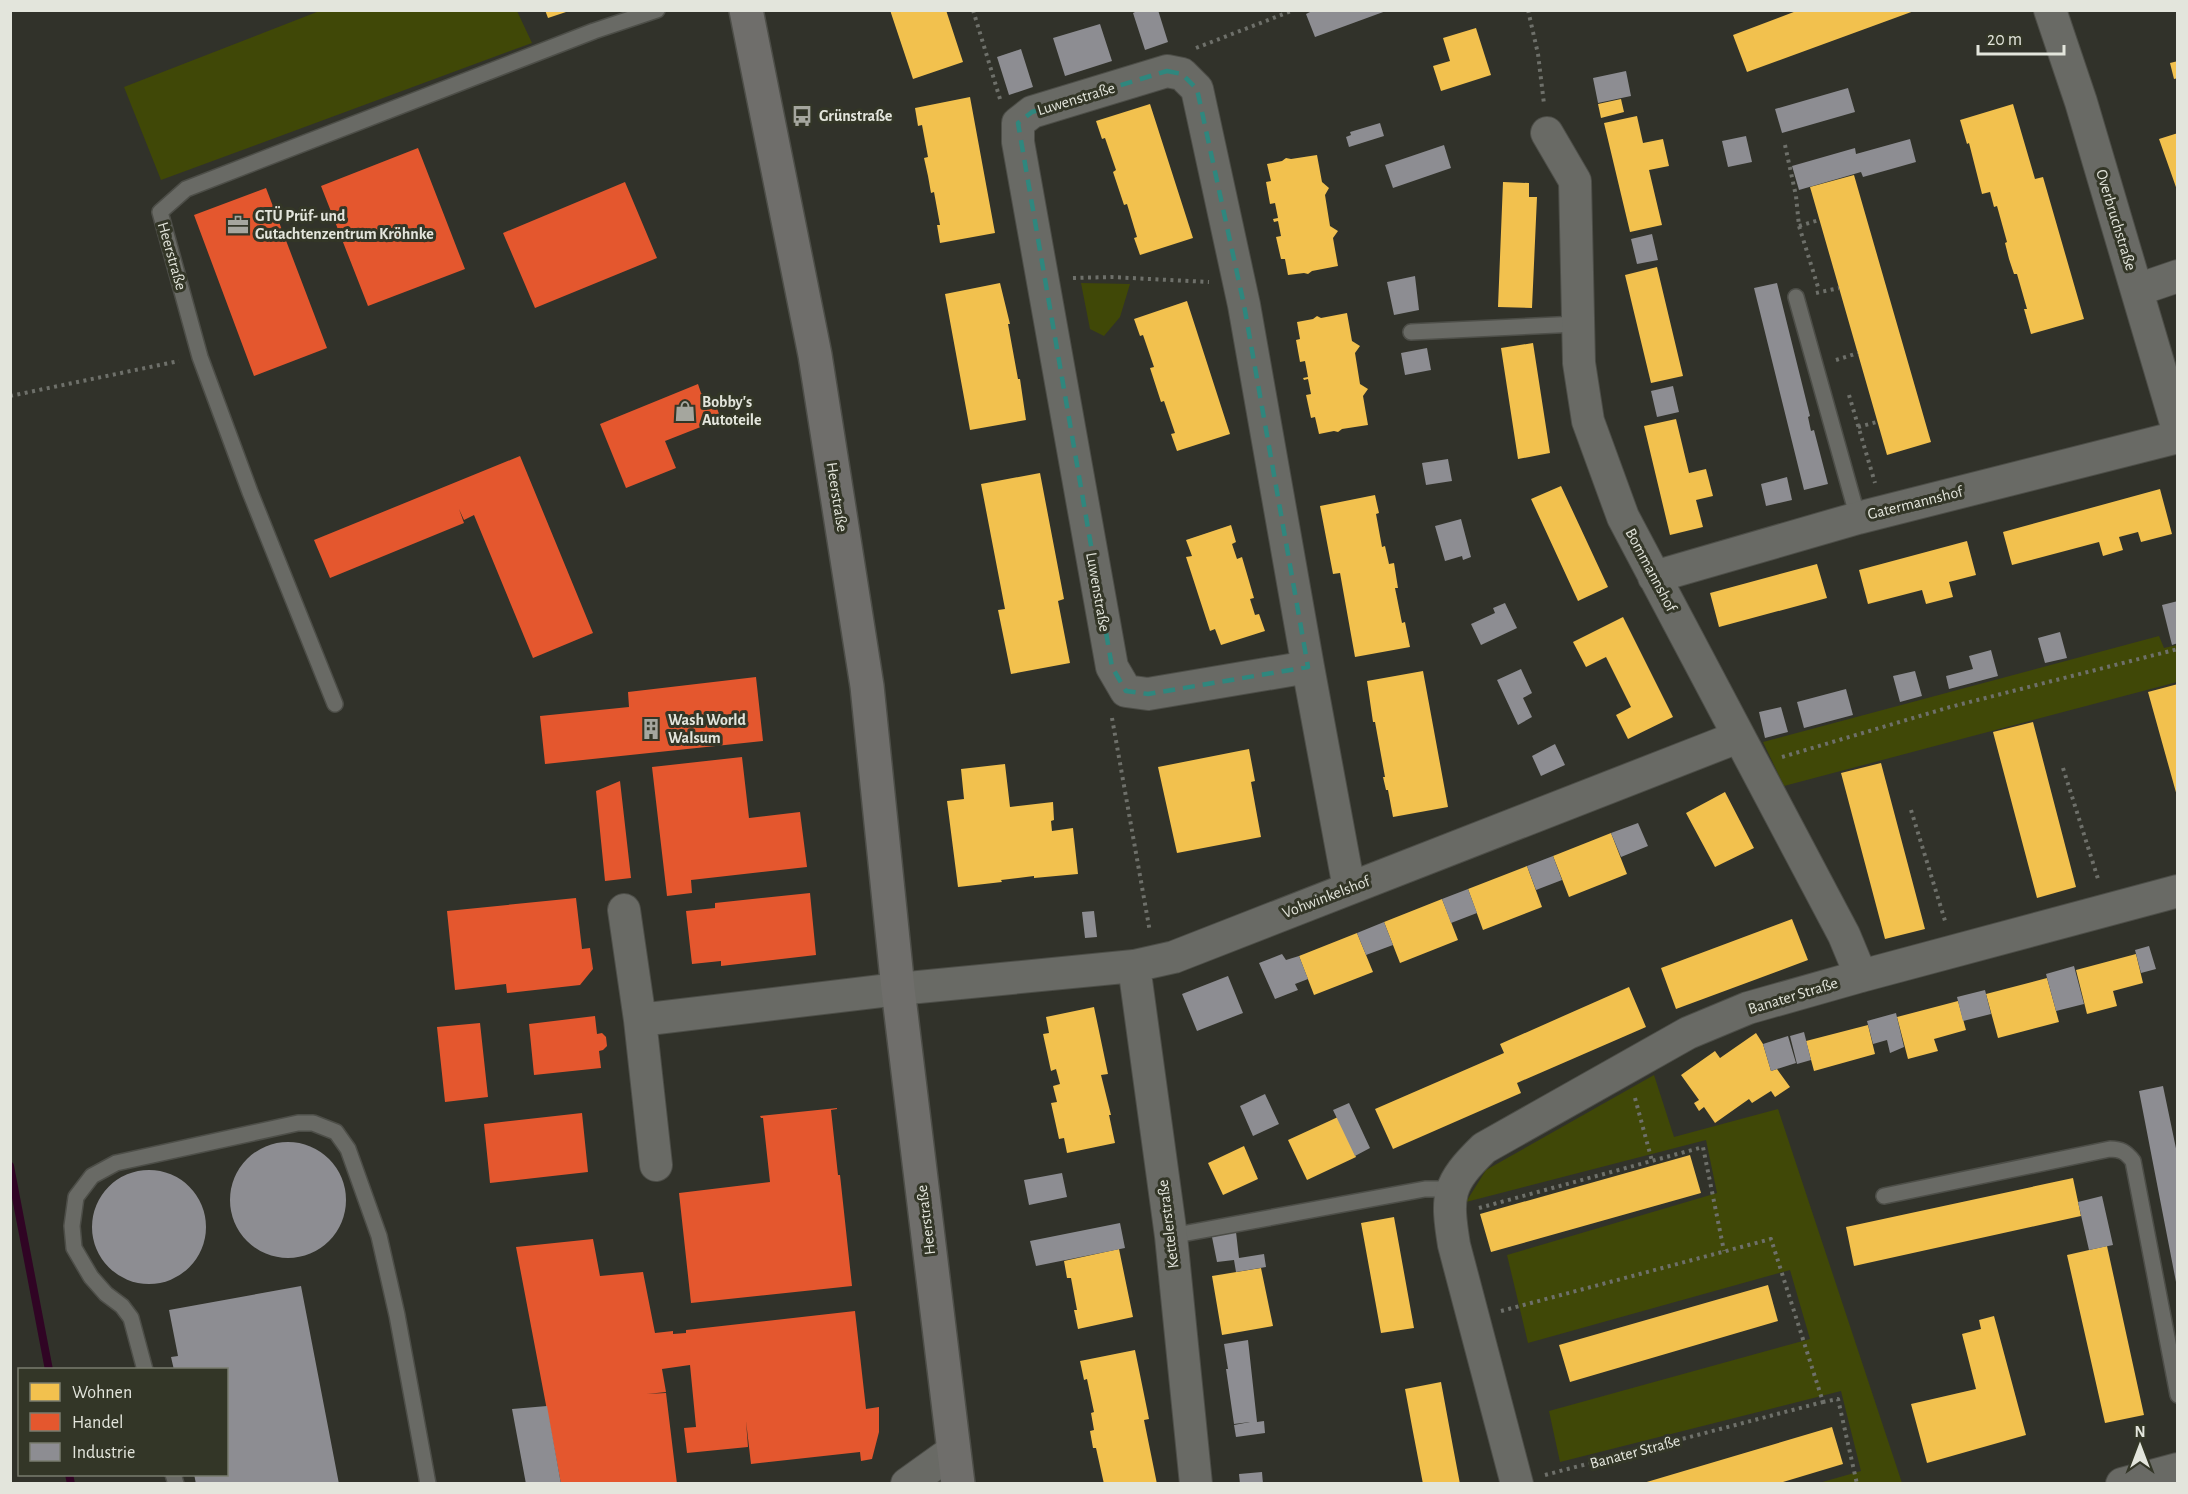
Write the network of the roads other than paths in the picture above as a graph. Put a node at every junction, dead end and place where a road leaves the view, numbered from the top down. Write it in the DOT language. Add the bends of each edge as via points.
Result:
graph roads {
  1 [pos="657,10"];
  2 [pos="746,10"];
  3 [pos="2050,10"];
  4 [pos="1547,133"];
  5 [pos="2178,276"];
  6 [pos="2137,290"];
  7 [pos="1796,297"];
  8 [pos="1578,324"];
  9 [pos="1411,332"];
  10 [pos="2178,430"];
  11 [pos="2178,437"];
  12 [pos="1870,514"];
  13 [pos="1654,577"];
  14 [pos="1308,667"];
  15 [pos="335,704"];
  16 [pos="1738,737"];
  17 [pos="1349,888"];
  18 [pos="2178,891"];
  19 [pos="624,910"];
  20 [pos="1145,963"];
  21 [pos="1861,976"];
  22 [pos="898,989"];
  23 [pos="640,1020"];
  24 [pos="656,1165"];
  25 [pos="1884,1196"];
  26 [pos="1450,1203"];
  27 [pos="1171,1236"];
  28 [pos="144,1368"];
  29 [pos="2178,1395"];
  30 [pos="953,1450"];
  31 [pos="2178,1469"];
  32 [pos="1516,1483"];
  33 [pos="428,1484"];
  34 [pos="907,1484"];
  35 [pos="958,1484"];
  36 [pos="1196,1484"];
  37 [pos="2122,1484"];
  1 -- 15 [label="lane, Heerstraße" via="186,189 160,212 200,357"];
  2 -- 22 [label="main road, Heerstraße" via="815,356 867,686"];
  3 -- 6 [label="street, Overbruchstraße"];
  4 -- 8 [label="street, Bommannshof" via="1575,181"];
  5 -- 6 [label="street"];
  6 -- 10 [label="street, Overbruchstraße"];
  7 -- 12 [label="lane"];
  8 -- 9 [label="lane"];
  8 -- 13 [label="street, Bommannshof" via="1579,363 1588,421 1623,517"];
  11 -- 12 [label="street, Gatermannshof"];
  12 -- 13 [label="street, Gatermannshof"];
  13 -- 16 [label="street, Bommannshof"];
  14 -- 14 [label="street, Luwenstraße" via="1239,278 1197,89 1182,74 1167,71 1032,112 1017,123 1018,142 1112,667 1126,691 1149,694"];
  14 -- 17 [label="street"];
  16 -- 17 [label="street, Vohwinkelshof"];
  16 -- 21 [label="street, Bommannshof" via="1844,935"];
  17 -- 20 [label="street, Vohwinkelshof" via="1174,957"];
  18 -- 21 [label="street, Banater Straße"];
  19 -- 23 [label="street"];
  20 -- 22 [label="street, Vohwinkelshof"];
  20 -- 27 [label="street, Kettelerstraße"];
  21 -- 26 [label="street, Banater Straße" via="1748,1008 1688,1033 1484,1148 1462,1168"];
  22 -- 23 [label="street"];
  22 -- 30 [label="main road, Heerstraße"];
  23 -- 24 [label="street"];
  25 -- 29 [label="lane" via="2110,1149 2126,1153 2133,1161"];
  26 -- 27 [label="lane" via="1425,1189"];
  26 -- 32 [label="street" via="1454,1245"];
  27 -- 36 [label="street, Kettelerstraße"];
  28 -- 33 [label="lane" via="131,1318 91,1277 74,1248 76,1197 92,1176 116,1163 298,1123 313,1123 336,1132 348,1149 379,1236"];
  30 -- 34 [label="street"];
  30 -- 35 [label="main road, Heerstraße"];
  31 -- 37 [label="street"];
}
